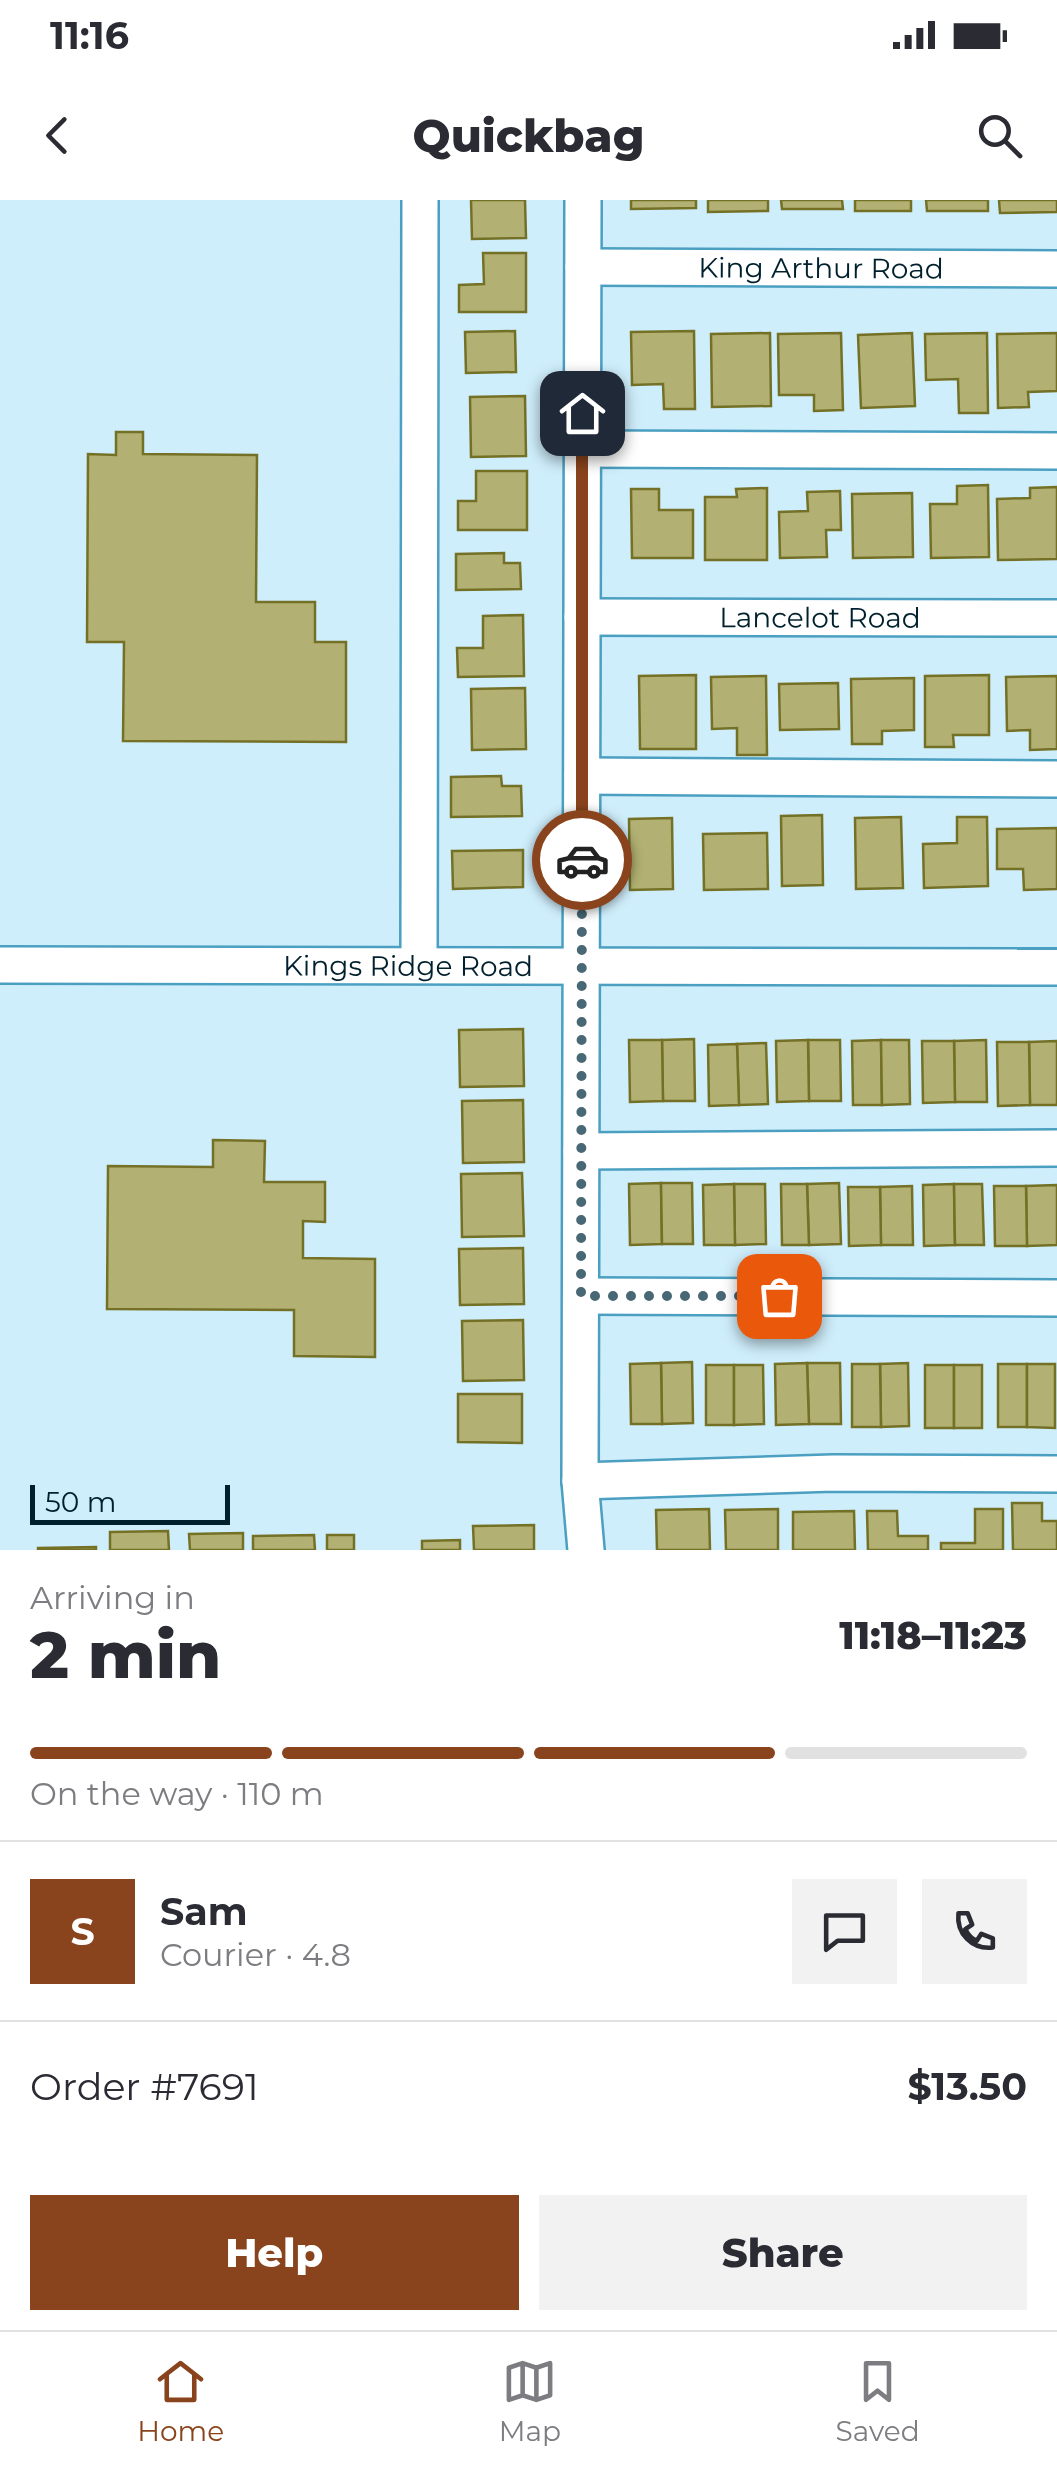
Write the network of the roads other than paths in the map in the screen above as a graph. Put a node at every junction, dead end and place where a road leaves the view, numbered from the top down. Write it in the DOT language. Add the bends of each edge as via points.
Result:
graph roads {
  1 [pos="420,200"];
  2 [pos="583,200"];
  3 [pos="583,267"];
  4 [pos="1057,269"];
  5 [pos="582,449"];
  6 [pos="1057,450"];
  7 [pos="582,617"];
  8 [pos="1057,618"];
  9 [pos="582,776"];
  10 [pos="1057,779"];
  11 [pos="0,965"];
  12 [pos="420,965"];
  13 [pos="581,966"];
  14 [pos="1057,967"];
  15 [pos="1057,1148"];
  16 [pos="581,1151"];
  17 [pos="581,1296"];
  18 [pos="1057,1298"];
  19 [pos="1057,1474"];
  20 [pos="580,1481"];
  21 [pos="586,1550"];
  1 -- 12 [label="street"];
  2 -- 3 [label="street"];
  3 -- 4 [label="street, King Arthur Road"];
  3 -- 5 [label="street"];
  5 -- 6 [label="street"];
  5 -- 7 [label="street"];
  7 -- 8 [label="street, Lancelot Road"];
  7 -- 9 [label="street"];
  9 -- 10 [label="street"];
  9 -- 13 [label="street"];
  11 -- 12 [label="street, Kings Ridge Road"];
  12 -- 13 [label="street, Kings Ridge Road"];
  13 -- 14 [label="street, Kings Ridge Road"];
  13 -- 16 [label="street"];
  15 -- 16 [label="street"];
  16 -- 17 [label="street"];
  17 -- 18 [label="street"];
  17 -- 20 [label="street"];
  19 -- 20 [label="street"];
  20 -- 21 [label="street"];
}
